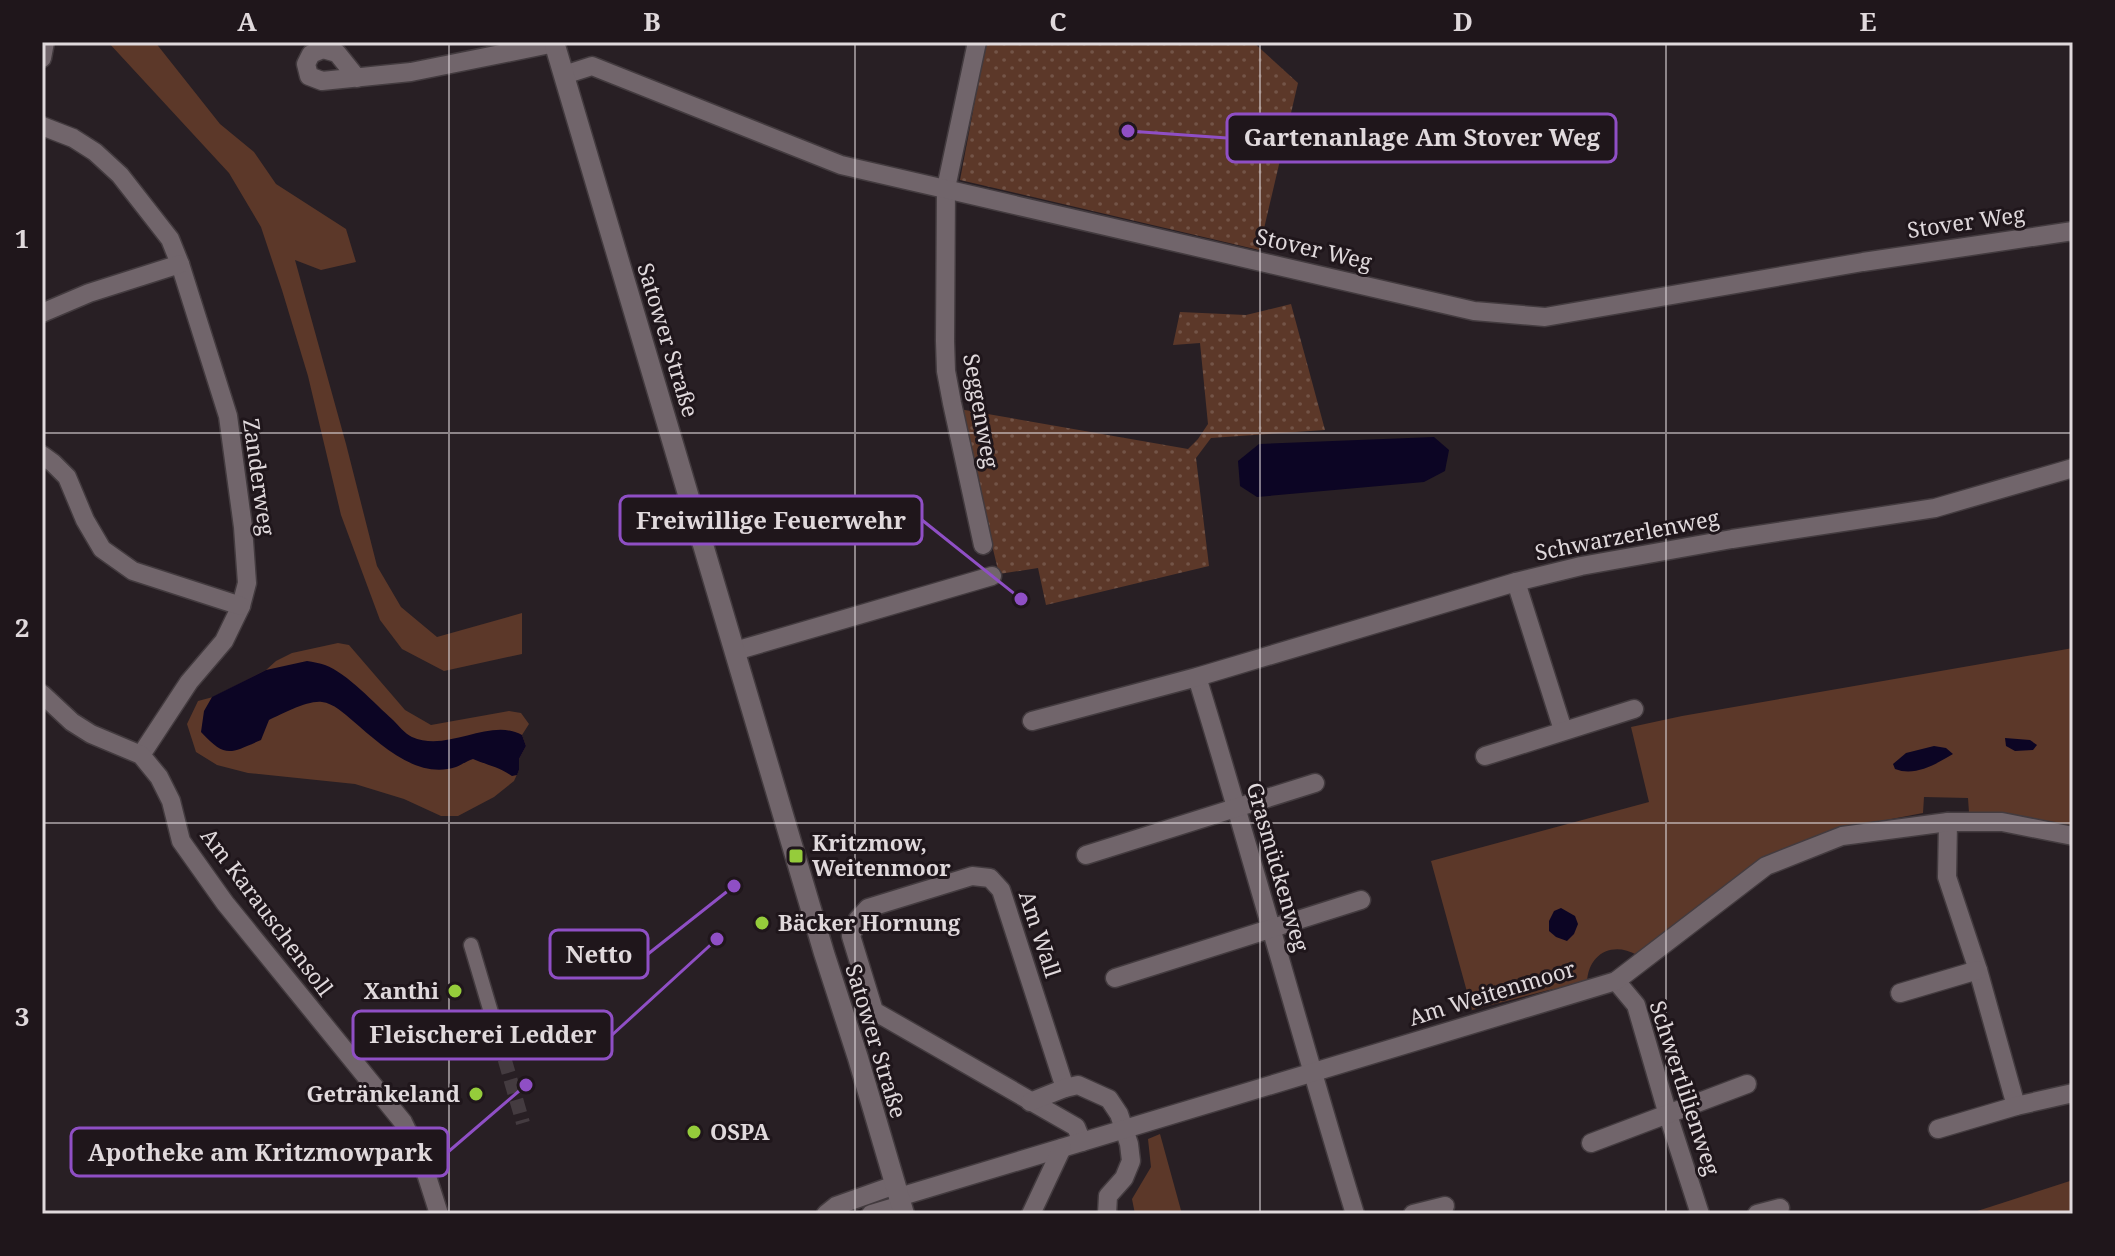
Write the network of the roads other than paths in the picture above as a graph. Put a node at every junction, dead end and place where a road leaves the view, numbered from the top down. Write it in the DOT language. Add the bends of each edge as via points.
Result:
graph roads {
  1 [pos="45,42"];
  2 [pos="554,42"];
  3 [pos="977,42"];
  4 [pos="42,58"];
  5 [pos="564,75"];
  6 [pos="357,78"];
  7 [pos="42,126"];
  8 [pos="946,188"];
  9 [pos="2073,231"];
  10 [pos="180,264"];
  11 [pos="42,313"];
  12 [pos="42,455"];
  13 [pos="2073,468"];
  14 [pos="983,545"];
  15 [pos="992,576"];
  16 [pos="1516,582"];
  17 [pos="241,606"];
  18 [pos="735,651"];
  19 [pos="1197,677"];
  20 [pos="42,694"];
  21 [pos="1634,709"];
  22 [pos="1032,721"];
  23 [pos="1563,730"];
  24 [pos="141,755"];
  25 [pos="1485,756"];
  26 [pos="1315,783"];
  27 [pos="1237,807"];
  28 [pos="1948,822"];
  29 [pos="2073,836"];
  30 [pos="1086,855"];
  31 [pos="1361,900"];
  32 [pos="1271,929"];
  33 [pos="471,945"];
  34 [pos="1978,970"];
  35 [pos="1115,978"];
  36 [pos="1616,981"];
  37 [pos="1900,993"];
  38 [pos="493,1019"];
  39 [pos="1311,1072"];
  40 [pos="1747,1084"];
  41 [pos="1065,1088"];
  42 [pos="2073,1093"];
  43 [pos="1030,1102"];
  44 [pos="2016,1106"];
  45 [pos="1668,1115"];
  46 [pos="1124,1129"];
  47 [pos="1938,1129"];
  48 [pos="1082,1142"];
  49 [pos="1591,1143"];
  50 [pos="1062,1148"];
  51 [pos="900,1200"];
  52 [pos="1445,1206"];
  53 [pos="1780,1208"];
  54 [pos="439,1214"];
  55 [pos="826,1214"];
  56 [pos="871,1214"];
  57 [pos="1031,1214"];
  58 [pos="1107,1214"];
  59 [pos="1355,1214"];
  60 [pos="1413,1214"];
  61 [pos="1700,1214"];
  62 [pos="1757,1214"];
  1 -- 4 [label="street"];
  2 -- 5 [label="main road, Satower Straße"];
  2 -- 6 [label="street"];
  3 -- 8 [label="street, Seggenweg"];
  5 -- 8 [label="street, Stover Weg" via="592,66 841,165"];
  5 -- 18 [label="main road, Satower Straße"];
  7 -- 10 [label="street, Zanderweg" via="73,138 120,175 170,239"];
  8 -- 9 [label="street, Stover Weg" via="1474,311 1545,317"];
  8 -- 14 [label="street, Seggenweg" via="946,371"];
  10 -- 11 [label="street"];
  10 -- 17 [label="street, Zanderweg" via="228,416 247,583"];
  12 -- 17 [label="street" via="67,477 102,549 133,571"];
  13 -- 16 [label="street, Schwarzerlenweg" via="1935,508 1611,560"];
  15 -- 18 [label="street"];
  16 -- 19 [label="street, Schwarzerlenweg"];
  16 -- 23 [label="street"];
  17 -- 24 [label="street, Zanderweg" via="224,641 189,682"];
  18 -- 51 [label="main road, Satower Straße"];
  19 -- 22 [label="street"];
  19 -- 27 [label="street, Grasmückenweg"];
  20 -- 24 [label="street" via="91,734"];
  21 -- 23 [label="street"];
  23 -- 25 [label="street"];
  24 -- 54 [label="street, Am Karauschensoll" via="159,777 181,841 206,877 403,1122"];
  26 -- 27 [label="street"];
  27 -- 30 [label="street"];
  27 -- 32 [label="street, Grasmückenweg"];
  28 -- 29 [label="street, Am Weitenmoor" via="2002,822"];
  28 -- 34 [label="street" via="1947,877"];
  28 -- 36 [label="street, Am Weitenmoor" via="1842,836 1766,866"];
  31 -- 32 [label="street"];
  32 -- 35 [label="street"];
  32 -- 39 [label="street, Grasmückenweg"];
  33 -- 38 [label="street"];
  34 -- 37 [label="street"];
  34 -- 44 [label="street"];
  36 -- 39 [label="street, Am Weitenmoor"];
  36 -- 45 [label="street, Schwertlilienweg" via="1636,1005"];
  39 -- 46 [label="street, Am Weitenmoor"];
  39 -- 59 [label="street, Grasmückenweg"];
  40 -- 45 [label="street"];
  41 -- 43 [label="street"];
  41 -- 43 [label="street, Am Wall" via="1001,890 990,878 972,876 868,908 851,936 874,1011"];
  41 -- 46 [label="street" via="1078,1085 1109,1099"];
  42 -- 44 [label="street"];
  43 -- 48 [label="street, Am Wall" via="1076,1127"];
  44 -- 47 [label="street"];
  45 -- 49 [label="street"];
  45 -- 61 [label="street, Schwertlilienweg"];
  46 -- 48 [label="street, Am Weitenmoor"];
  46 -- 58 [label="street" via="1131,1161 1108,1196"];
  48 -- 50 [label="street, Am Weitenmoor"];
  50 -- 51 [label="street, Am Weitenmoor"];
  50 -- 57 [label="street"];
  51 -- 55 [label="street" via="836,1206"];
  51 -- 56 [label="street"];
  52 -- 60 [label="street"];
  53 -- 62 [label="street"];
}
